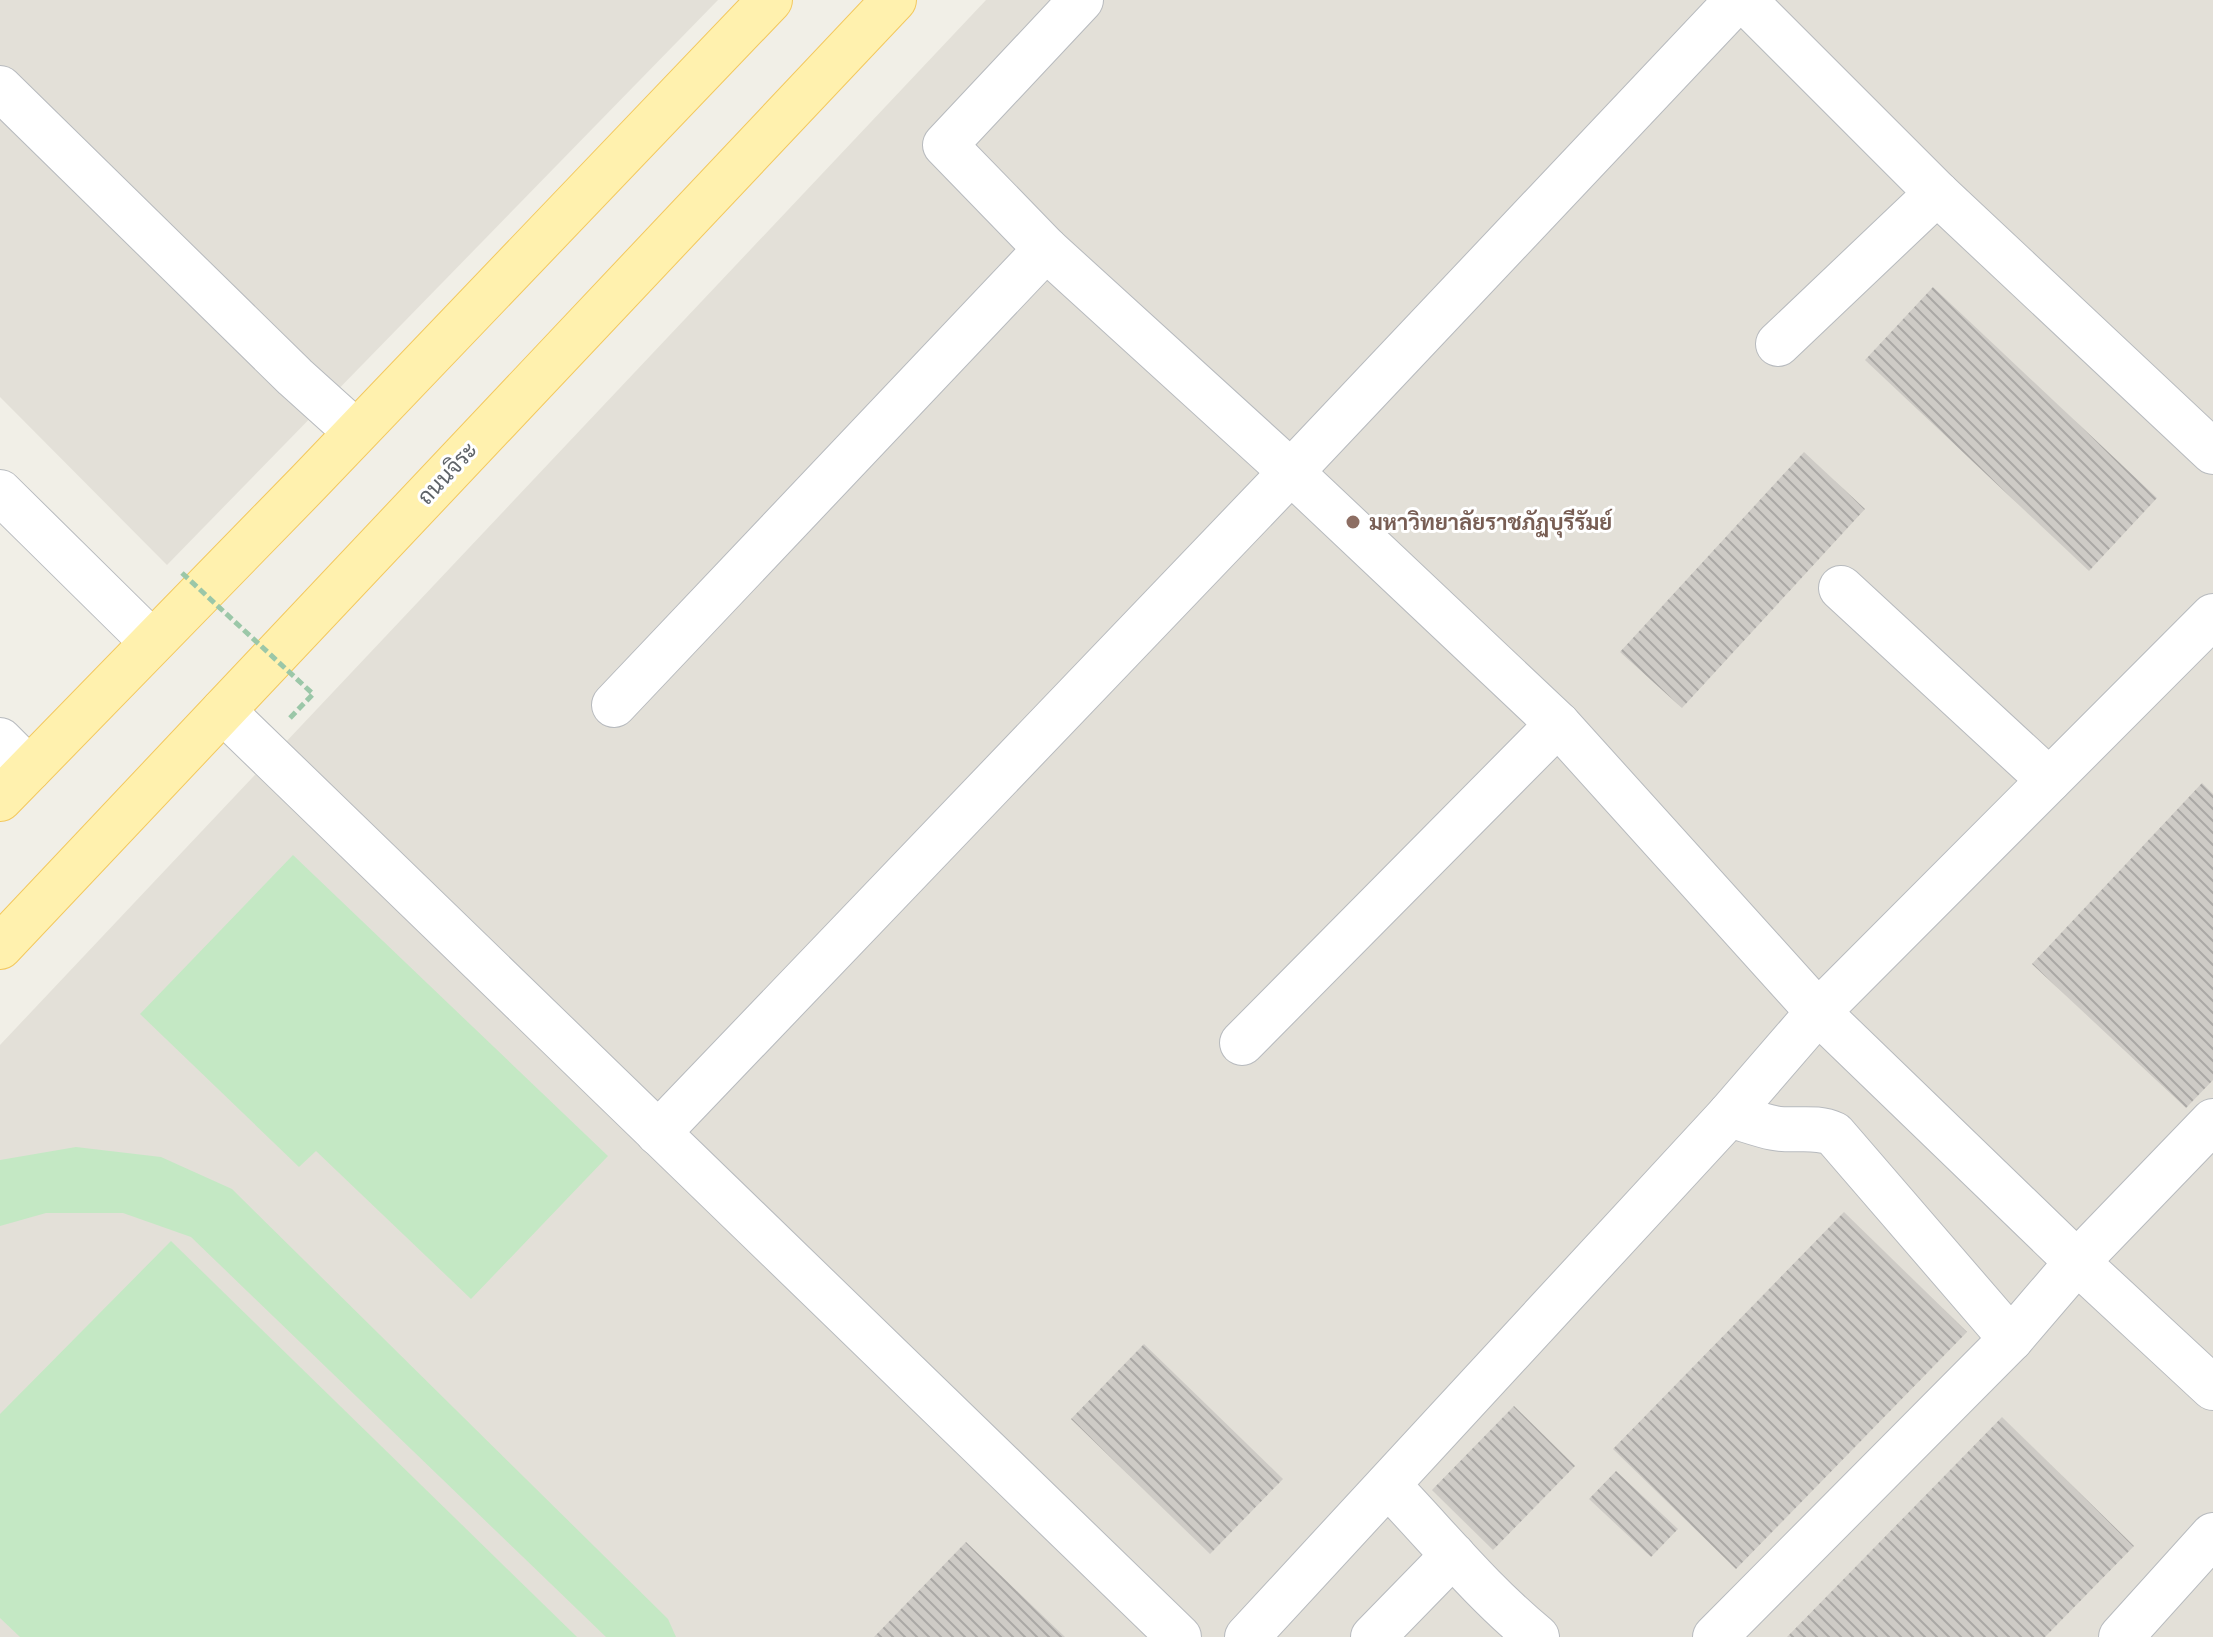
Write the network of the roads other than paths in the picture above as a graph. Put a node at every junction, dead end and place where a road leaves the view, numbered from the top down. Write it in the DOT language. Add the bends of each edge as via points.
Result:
graph roads {
  1 [pos="770,0"];
  2 [pos="894,0"];
  3 [pos="1081,0"];
  4 [pos="1737,0"];
  5 [pos="1744,0"];
  6 [pos="0,88"];
  7 [pos="1937,193"];
  8 [pos="1046,249"];
  9 [pos="1778,344"];
  10 [pos="356,432"];
  11 [pos="2213,452"];
  12 [pos="1291,472"];
  13 [pos="0,492"];
  14 [pos="1841,588"];
  15 [pos="2213,616"];
  16 [pos="152,642"];
  17 [pos="614,705"];
  18 [pos="223,711"];
  19 [pos="1558,724"];
  20 [pos="10,770"];
  21 [pos="2049,780"];
  22 [pos="0,947"];
  23 [pos="1818,1012"];
  24 [pos="1242,1043"];
  25 [pos="1729,1115"];
  26 [pos="2213,1121"];
  27 [pos="658,1133"];
  28 [pos="2077,1262"];
  29 [pos="2011,1339"];
  30 [pos="2213,1388"];
  31 [pos="1388,1485"];
  32 [pos="2213,1535"];
  33 [pos="1453,1555"];
  34 [pos="1179,1637"];
  35 [pos="1247,1637"];
  36 [pos="1373,1637"];
  37 [pos="1537,1637"];
  38 [pos="1715,1637"];
  39 [pos="2121,1637"];
  1 -- 10 [label="main road"];
  2 -- 18 [label="main road, ถนนจิระ"];
  3 -- 8 [label="street" via="945,145"];
  4 -- 12 [label="street"];
  5 -- 7 [label="street"];
  6 -- 10 [label="street"];
  7 -- 9 [label="street"];
  7 -- 11 [label="street"];
  8 -- 12 [label="street"];
  8 -- 17 [label="street"];
  10 -- 16 [label="main road"];
  12 -- 19 [label="street"];
  12 -- 27 [label="street"];
  13 -- 16 [label="street"];
  14 -- 21 [label="street"];
  15 -- 21 [label="street"];
  16 -- 20 [label="main road"];
  18 -- 22 [label="main road, ถนนจิระ"];
  18 -- 27 [label="street"];
  19 -- 23 [label="street"];
  19 -- 24 [label="street"];
  21 -- 23 [label="street"];
  23 -- 25 [label="street"];
  23 -- 28 [label="street"];
  25 -- 29 [label="street" via="1777,1129 1834,1134"];
  25 -- 31 [label="street"];
  26 -- 28 [label="street"];
  27 -- 34 [label="street"];
  28 -- 29 [label="street"];
  28 -- 30 [label="street"];
  29 -- 38 [label="street"];
  31 -- 33 [label="street"];
  31 -- 35 [label="street"];
  32 -- 39 [label="street"];
  33 -- 36 [label="street"];
  33 -- 37 [label="street"];
}
